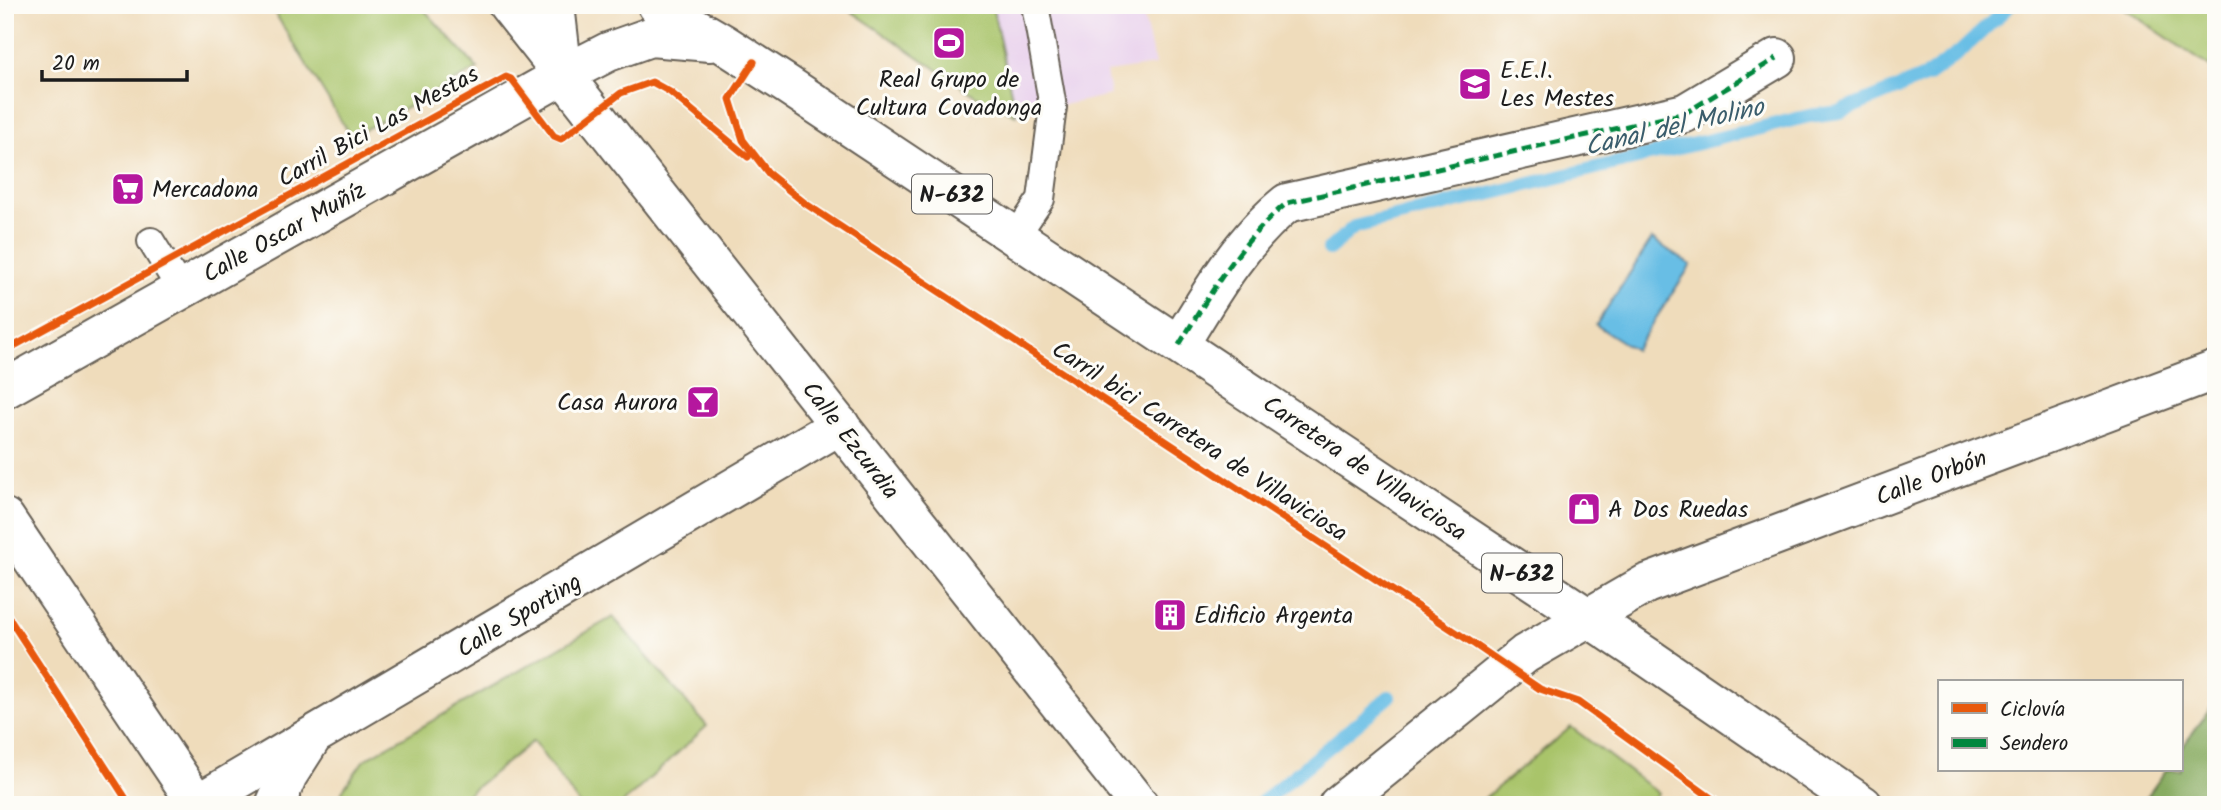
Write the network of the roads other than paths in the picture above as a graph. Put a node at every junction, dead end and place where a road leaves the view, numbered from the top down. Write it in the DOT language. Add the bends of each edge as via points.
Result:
graph roads {
  1 [pos="508,5"];
  2 [pos="555,5"];
  3 [pos="657,5"];
  4 [pos="698,5"];
  5 [pos="1035,5"];
  6 [pos="724,44"];
  7 [pos="1777,58"];
  8 [pos="563,75"];
  9 [pos="1016,236"];
  10 [pos="151,242"];
  11 [pos="181,290"];
  12 [pos="1179,345"];
  13 [pos="2216,370"];
  14 [pos="5,389"];
  15 [pos="840,425"];
  16 [pos="5,518"];
  17 [pos="1588,617"];
  18 [pos="312,738"];
  19 [pos="197,804"];
  20 [pos="275,805"];
  21 [pos="1139,805"];
  22 [pos="1338,805"];
  23 [pos="1863,805"];
  1 -- 8 [label="street, Calle Ezcurdia"];
  2 -- 8 [label="street"];
  3 -- 6 [label="street, Carretera de Villaviciosa / N-632"];
  4 -- 6 [label="street"];
  5 -- 9 [label="lane" via="1053,107 1041,199"];
  6 -- 8 [label="street, Carretera de Villaviciosa" via="650,37"];
  6 -- 9 [label="street, Carretera de Villaviciosa / N-632"];
  7 -- 12 [label="street" via="1685,113 1287,203 1241,251"];
  8 -- 11 [label="street, Calle Oscar Muñíz"];
  8 -- 15 [label="street, Calle Ezcurdia"];
  9 -- 12 [label="street, Carretera de Villaviciosa / N-632"];
  10 -- 11 [label="lane"];
  11 -- 14 [label="street, Calle Oscar Muñíz"];
  12 -- 17 [label="street, Carretera de Villaviciosa / N-632"];
  13 -- 17 [label="street, Calle Orbón" via="1646,584"];
  15 -- 18 [label="street, Calle Sporting"];
  15 -- 21 [label="street, Calle Ezcurdia"];
  16 -- 19 [label="street"];
  17 -- 22 [label="street, Calle Orbón" via="1506,668"];
  17 -- 23 [label="street, Carretera de Villaviciosa / N-632"];
  18 -- 19 [label="street, Calle Sporting"];
  18 -- 20 [label="street"];
}
